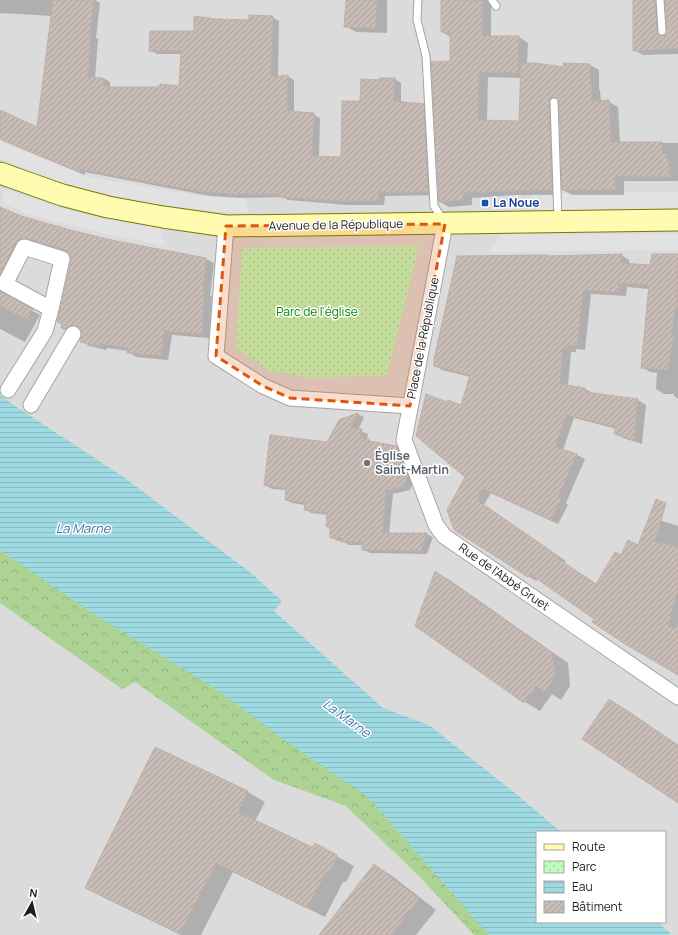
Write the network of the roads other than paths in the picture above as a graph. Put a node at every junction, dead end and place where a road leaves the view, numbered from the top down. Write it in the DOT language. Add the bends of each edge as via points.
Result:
graph roads {
  1 [pos="418,0"];
  2 [pos="660,0"];
  3 [pos="662,31"];
  4 [pos="554,102"];
  5 [pos="0,173"];
  6 [pos="678,220"];
  7 [pos="558,222"];
  8 [pos="445,224"];
  9 [pos="226,226"];
  10 [pos="51,309"];
  11 [pos="73,334"];
  12 [pos="8,390"];
  13 [pos="31,406"];
  14 [pos="410,406"];
  15 [pos="678,697"];
  1 -- 8 [label="lane" via="417,20 426,56 434,206"];
  2 -- 3 [label="lane"];
  4 -- 7 [label="lane"];
  5 -- 9 [label="main road, Avenue de la République" via="62,195 108,207"];
  6 -- 7 [label="main road, Avenue de la République"];
  7 -- 8 [label="main road, Avenue de la République"];
  8 -- 9 [label="main road, Avenue de la République"];
  8 -- 14 [label="street, Place de la République"];
  9 -- 14 [label="street, Place de la République" via="216,356 263,386 290,398"];
  10 -- 12 [label="street" via="45,331"];
  11 -- 13 [label="street"];
  14 -- 15 [label="street, Rue de l'Abbé Gruet" via="404,440 436,525 444,536"];
}
